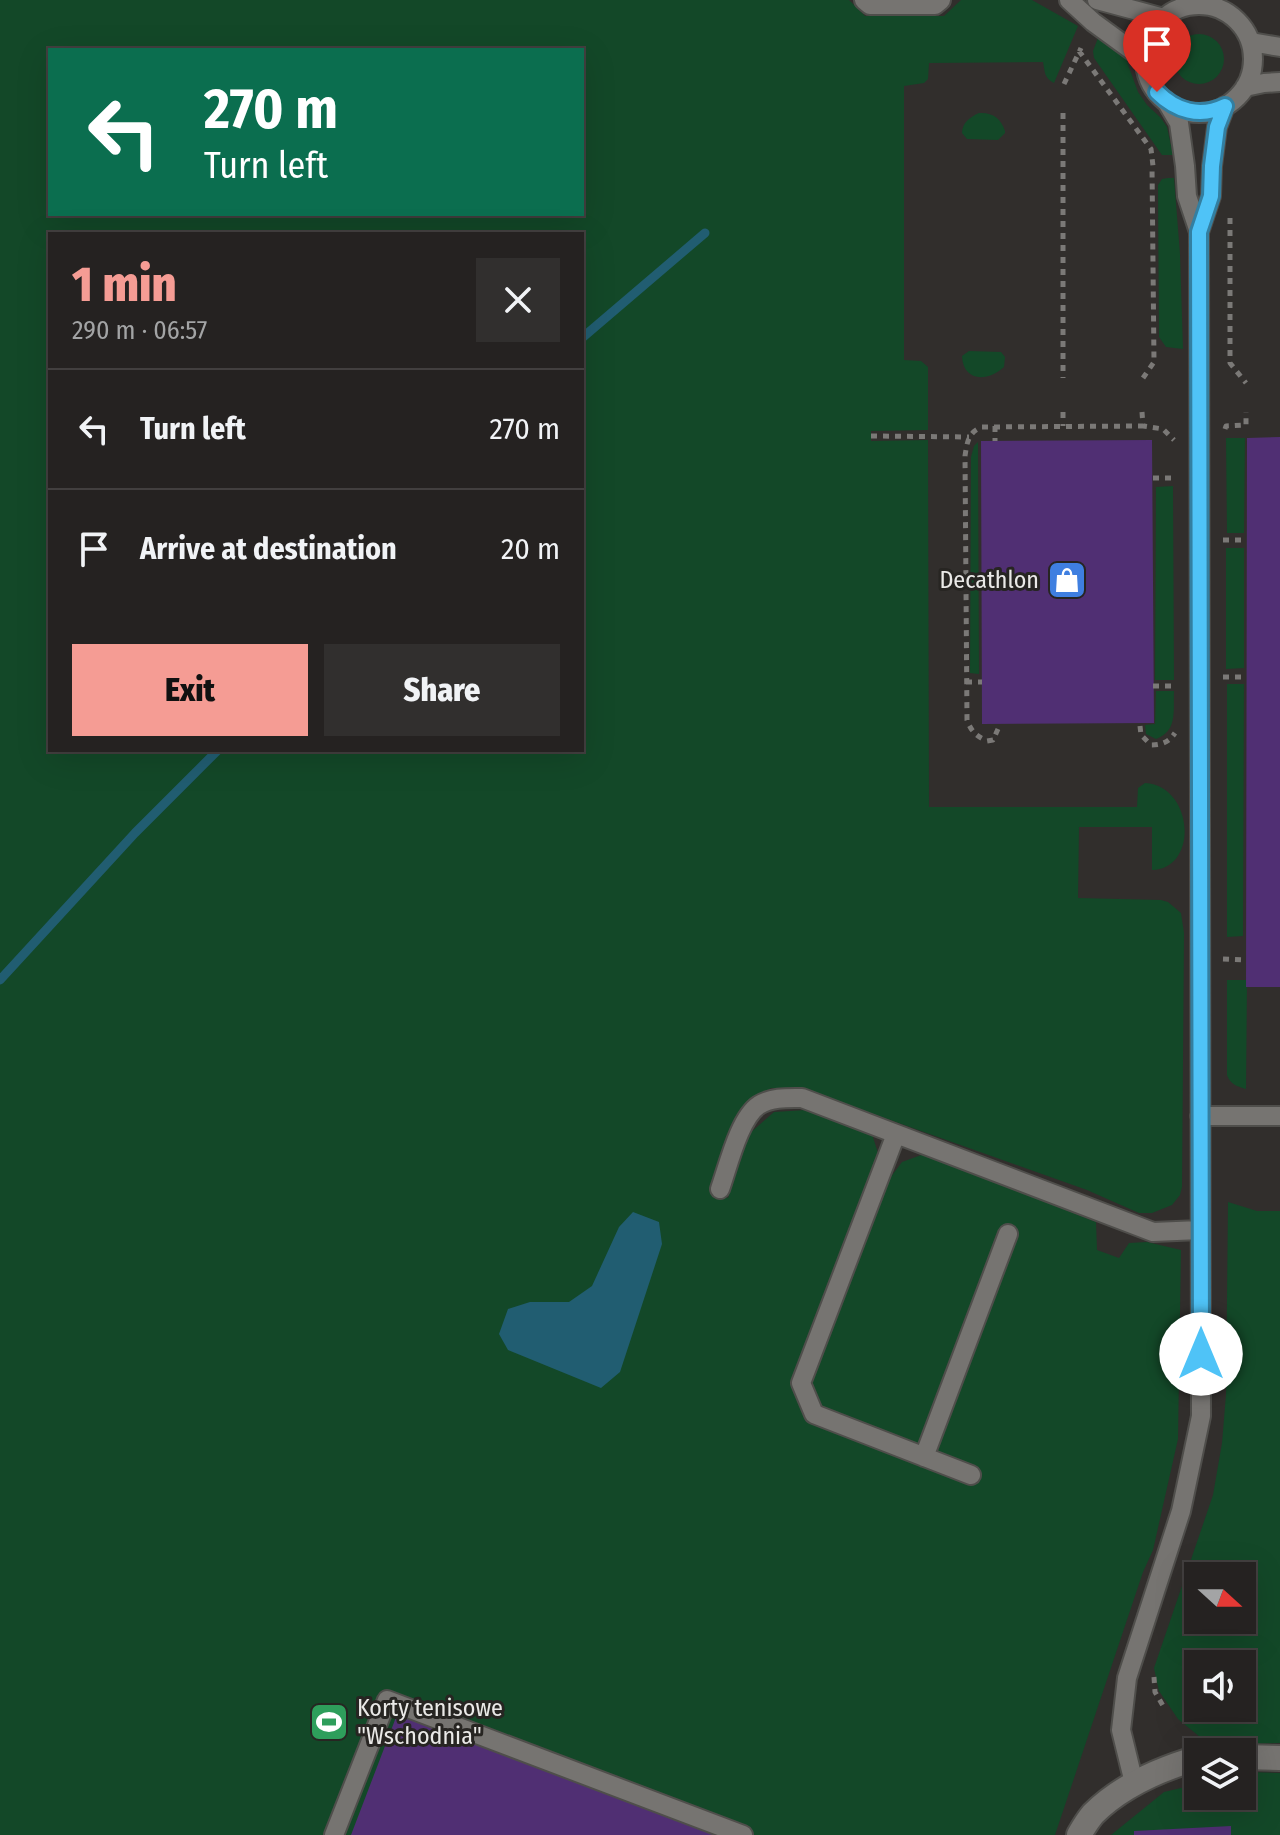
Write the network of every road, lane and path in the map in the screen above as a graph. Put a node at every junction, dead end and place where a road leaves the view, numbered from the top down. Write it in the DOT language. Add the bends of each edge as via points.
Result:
graph roads {
  1 [pos="864,0"];
  2 [pos="941,0"];
  3 [pos="1069,0"];
  4 [pos="1097,0"];
  5 [pos="1164,18"];
  6 [pos="1084,42"];
  7 [pos="1251,42"];
  8 [pos="1280,47"];
  9 [pos="1079,51"];
  10 [pos="1145,60"];
  11 [pos="1280,82"];
  12 [pos="1064,84"];
  13 [pos="1245,87"];
  14 [pos="1166,101"];
  15 [pos="1225,106"];
  16 [pos="1063,113"];
  17 [pos="1152,166"];
  18 [pos="1162,166"];
  19 [pos="1230,211"];
  20 [pos="1199,232"];
  21 [pos="1063,378"];
  22 [pos="1143,378"];
  23 [pos="1246,383"];
  24 [pos="1063,412"];
  25 [pos="1142,412"];
  26 [pos="995,426"];
  27 [pos="1063,426"];
  28 [pos="1143,426"];
  29 [pos="871,436"];
  30 [pos="969,437"];
  31 [pos="995,441"];
  32 [pos="1177,451"];
  33 [pos="1177,465"];
  34 [pos="1153,478"];
  35 [pos="1222,540"];
  36 [pos="1247,540"];
  37 [pos="1222,677"];
  38 [pos="1246,677"];
  39 [pos="966,682"];
  40 [pos="982,682"];
  41 [pos="1153,686"];
  42 [pos="1178,699"];
  43 [pos="1177,725"];
  44 [pos="1140,726"];
  45 [pos="998,729"];
  46 [pos="1222,959"];
  47 [pos="1246,960"];
  48 [pos="1200,1116"];
  49 [pos="1280,1116"];
  50 [pos="896,1134"];
  51 [pos="720,1189"];
  52 [pos="1200,1230"];
  53 [pos="1008,1234"];
  54 [pos="924,1457"];
  55 [pos="971,1475"];
  56 [pos="1256,1757"];
  57 [pos="1280,1758"];
  58 [pos="1184,1763"];
  59 [pos="1134,1783"];
  60 [pos="334,1835"];
  61 [pos="743,1835"];
  62 [pos="1079,1835"];
  1 -- 2 [label="lane" via="870,5 935,5"];
  3 -- 10 [label="lane"];
  4 -- 5 [label="lane"];
  5 -- 7 [label="lane" via="1183,7 1217,7 1235,18"];
  5 -- 10 [label="lane" via="1150,37"];
  6 -- 9 [label="path"];
  7 -- 8 [label="lane"];
  7 -- 13 [label="lane" via="1253,65"];
  9 -- 12 [label="path"];
  9 -- 17 [label="path" via="1151,149"];
  10 -- 14 [label="lane" via="1151,83"];
  11 -- 13 [label="lane"];
  13 -- 15 [label="lane"];
  14 -- 15 [label="lane" via="1199,113"];
  14 -- 20 [label="lane" via="1179,123 1187,196"];
  15 -- 20 [label="lane" via="1217,127 1211,196"];
  16 -- 21 [label="path"];
  17 -- 18 [label="path"];
  17 -- 22 [label="path" via="1154,362"];
  19 -- 23 [label="path" via="1230,363"];
  20 -- 48 [label="lane"];
  24 -- 27 [label="path"];
  25 -- 28 [label="path"];
  26 -- 27 [label="path"];
  26 -- 30 [label="path" via="975,429"];
  26 -- 31 [label="path"];
  27 -- 28 [label="path"];
  28 -- 32 [label="path" via="1169,433"];
  29 -- 30 [label="path"];
  30 -- 39 [label="path"];
  33 -- 34 [label="path" via="1177,478"];
  35 -- 36 [label="path"];
  37 -- 38 [label="path"];
  39 -- 40 [label="path"];
  39 -- 45 [label="path" via="970,729 987,741"];
  41 -- 42 [label="path" via="1178,686"];
  43 -- 44 [label="path" via="1170,739 1158,745 1146,744"];
  46 -- 47 [label="path"];
  48 -- 49 [label="lane"];
  48 -- 52 [label="lane"];
  50 -- 51 [label="lane" via="802,1098 758,1105 742,1125"];
  50 -- 52 [label="lane" via="1153,1232"];
  50 -- 54 [label="lane" via="801,1383 814,1414"];
  52 -- 59 [label="lane" via="1201,1416 1181,1511 1127,1678 1121,1730"];
  53 -- 54 [label="lane"];
  54 -- 55 [label="lane"];
  56 -- 57 [label="street"];
  58 -- 59 [label="street"];
  59 -- 62 [label="street" via="1093,1815"];
  60 -- 61 [label="lane" via="387,1700"];
}
